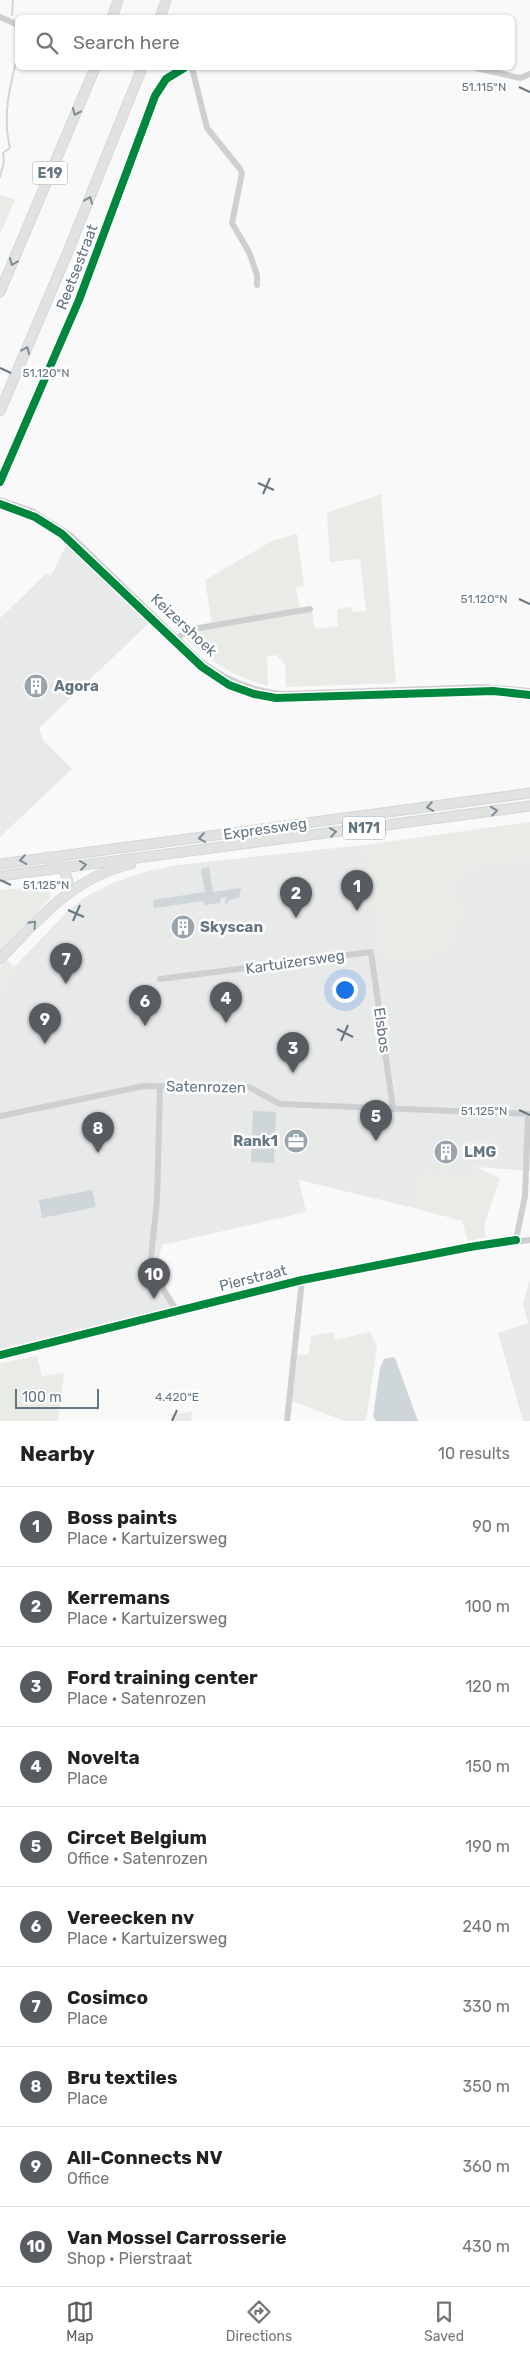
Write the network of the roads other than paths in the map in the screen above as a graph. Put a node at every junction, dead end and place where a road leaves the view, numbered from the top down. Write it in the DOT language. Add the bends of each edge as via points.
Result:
graph roads {
  1 [pos="118,0"];
  2 [pos="166,0"];
  3 [pos="113,15"];
  4 [pos="161,15"];
  5 [pos="0,16"];
  6 [pos="15,24"];
  7 [pos="94,70"];
  8 [pos="141,70"];
  9 [pos="181,70"];
  10 [pos="192,70"];
  11 [pos="485,70"];
  12 [pos="530,74"];
  13 [pos="257,286"];
  14 [pos="0,292"];
  15 [pos="0,411"];
  16 [pos="0,482"];
  17 [pos="0,500"];
  18 [pos="310,609"];
  19 [pos="177,639"];
  20 [pos="530,691"];
  21 [pos="530,793"];
  22 [pos="530,806"];
  23 [pos="47,857"];
  24 [pos="150,857"];
  25 [pos="0,864"];
  26 [pos="62,868"];
  27 [pos="0,876"];
  28 [pos="68,892"];
  29 [pos="370,952"];
  30 [pos="0,959"];
  31 [pos="160,980"];
  32 [pos="160,1087"];
  33 [pos="393,1109"];
  34 [pos="529,1114"];
  35 [pos="0,1116"];
  36 [pos="516,1240"];
  37 [pos="530,1240"];
  38 [pos="530,1246"];
  39 [pos="302,1280"];
  40 [pos="177,1312"];
  41 [pos="0,1355"];
  42 [pos="287,1421"];
  1 -- 3 [label="highway"];
  2 -- 4 [label="highway"];
  5 -- 6 [label="street"];
  7 -- 14 [label="highway, E19, one-way"];
  15 -- 8 [label="highway, one-way"];
  9 -- 16 [label="street, Reetsestraat" via="166,79 156,96 61,344"];
  10 -- 13 [label="street" via="207,128 240,169 232,223 249,252 257,275"];
  11 -- 12 [label="street" via="520,78"];
  17 -- 19 [label="street, Keizershoek" via="32,511 70,535"];
  18 -- 19 [label="street, Keizershoek" via="187,630"];
  19 -- 20 [label="street, Keizershoek" via="222,676 272,693 485,687"];
  21 -- 23 [label="highway, Expressweg / N171, one-way"];
  24 -- 22 [label="highway, Expressweg / N171, one-way"];
  23 -- 25 [label="highway, Expressweg / N171, one-way"];
  23 -- 26 [label="highway"];
  26 -- 24 [label="highway, Expressweg / N171, one-way"];
  24 -- 28 [label="highway" via="113,868"];
  26 -- 27 [label="highway, Expressweg / N171"];
  26 -- 28 [label="highway" via="69,880"];
  30 -- 28 [label="highway, one-way"];
  29 -- 31 [label="street, Kartuizersweg"];
  29 -- 33 [label="street, Elsbos"];
  32 -- 33 [label="street, Satenrozen" via="249,1087 277,1104"];
  32 -- 35 [label="street, Satenrozen" via="137,1087"];
  32 -- 40 [label="street" via="157,1200 150,1267"];
  33 -- 34 [label="street, Satenrozen"];
  34 -- 36 [label="street" via="524,1196"];
  36 -- 37 [label="street, Pierstraat"];
  36 -- 38 [label="street"];
  36 -- 39 [label="street, Pierstraat"];
  39 -- 40 [label="street, Pierstraat"];
  39 -- 42 [label="street, Pierstraat"];
  40 -- 41 [label="street, Pierstraat"];
}
